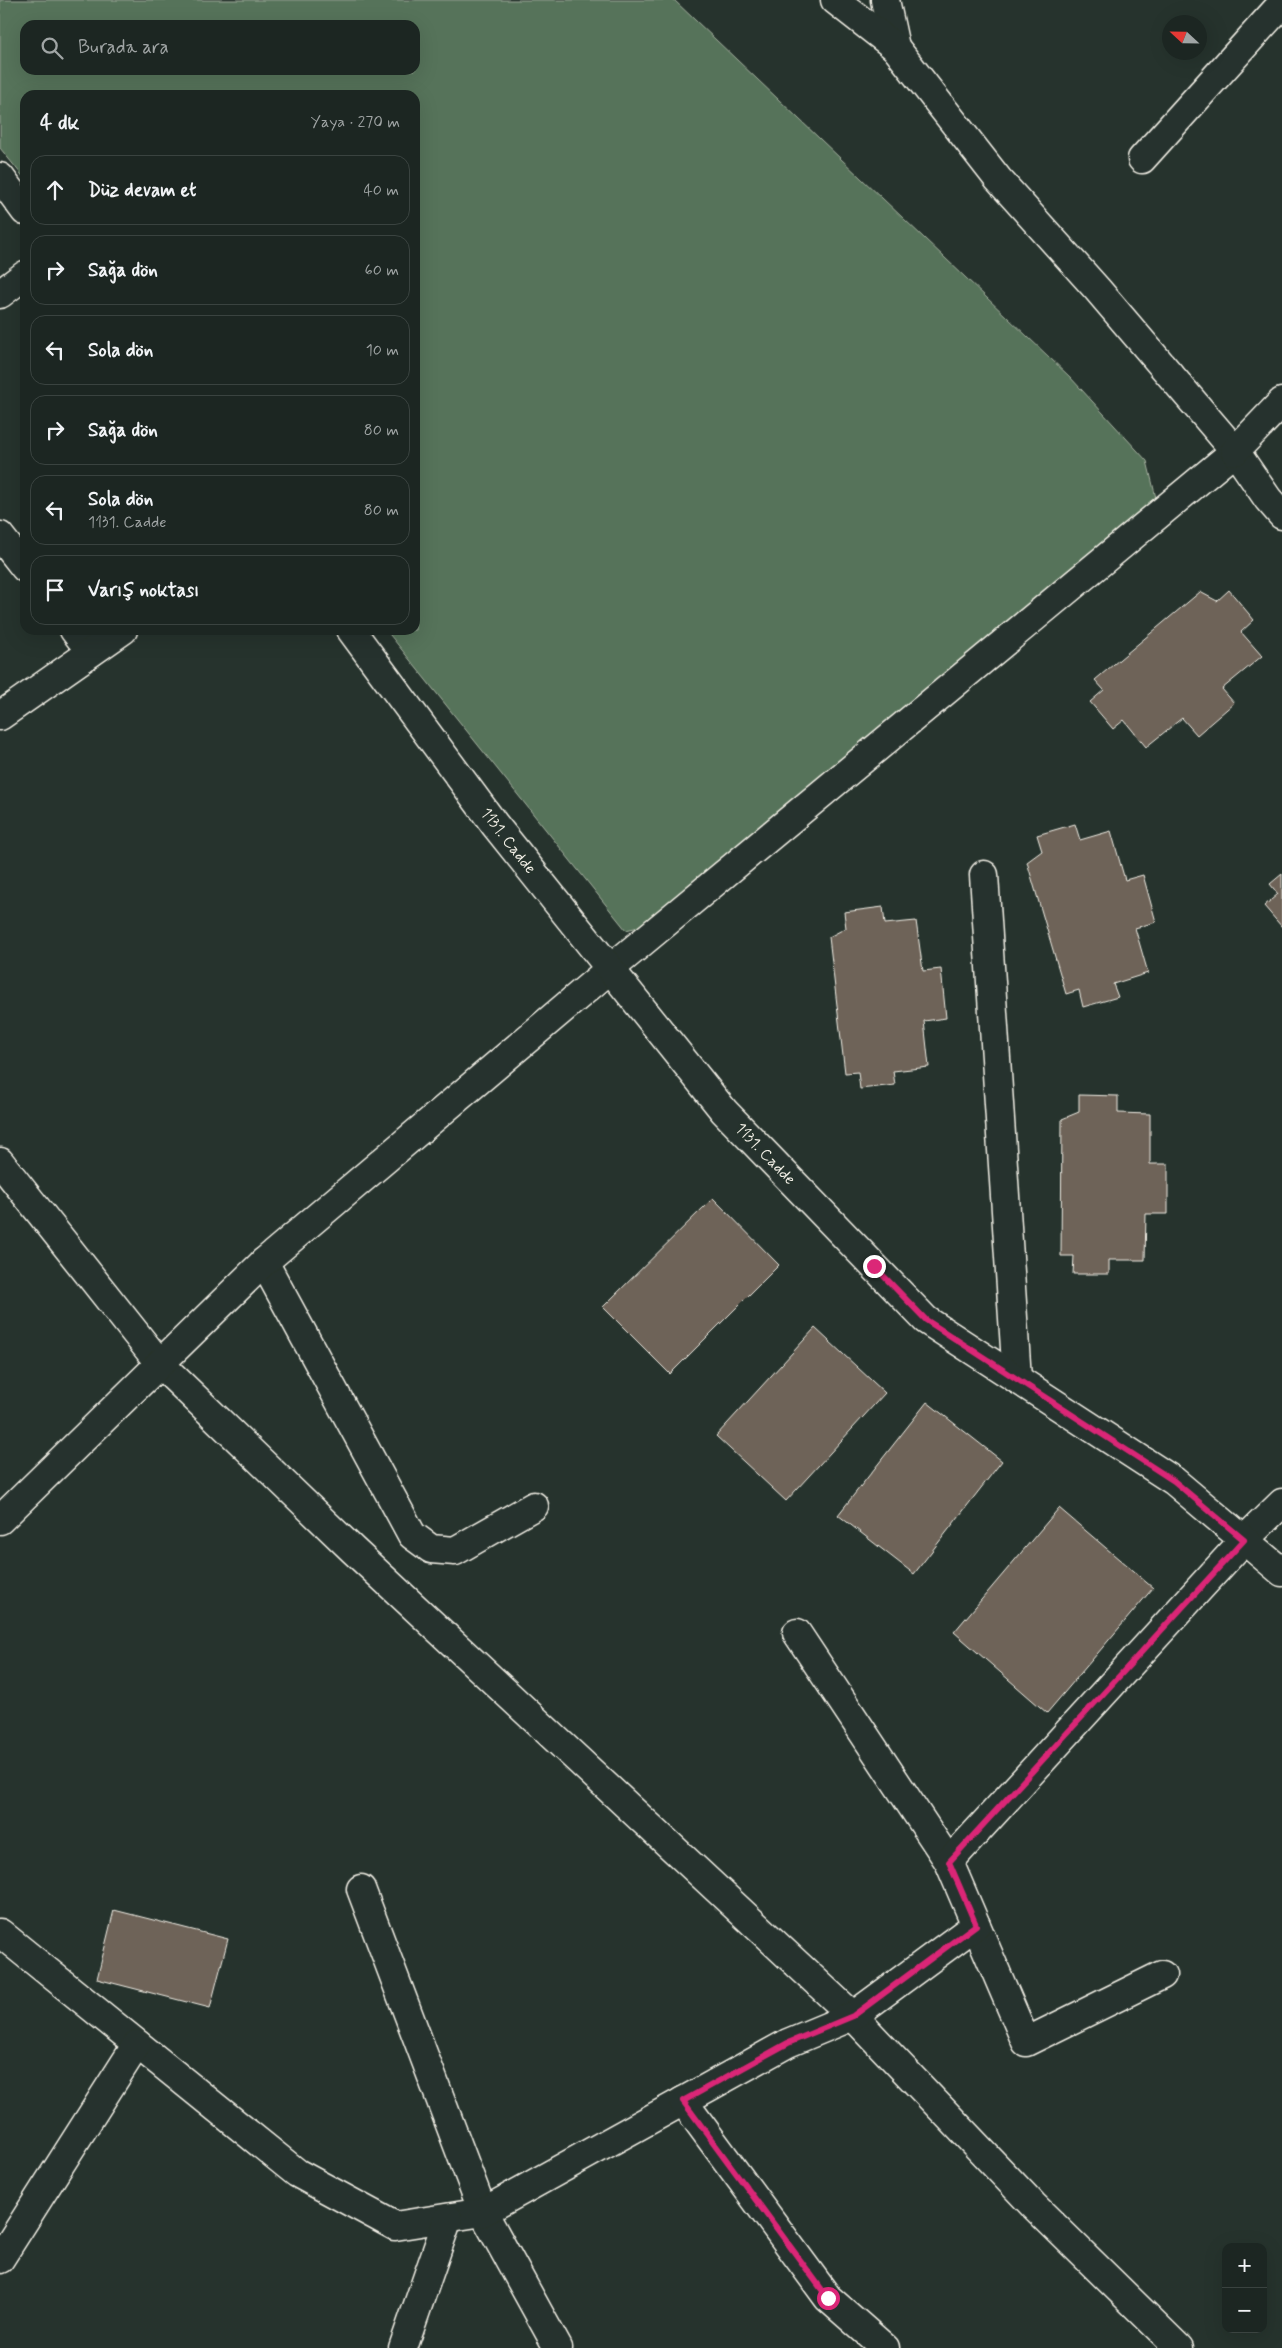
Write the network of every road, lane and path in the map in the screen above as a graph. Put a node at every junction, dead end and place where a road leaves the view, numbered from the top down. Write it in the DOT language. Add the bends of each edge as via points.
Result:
graph roads {
  1 [pos="835,0"];
  2 [pos="885,0"];
  3 [pos="1278,6"];
  4 [pos="895,47"];
  5 [pos="1142,159"];
  6 [pos="0,177"];
  7 [pos="20,204"];
  8 [pos="20,279"];
  9 [pos="0,294"];
  10 [pos="1282,402"];
  11 [pos="1235,451"];
  12 [pos="1282,515"];
  13 [pos="0,536"];
  14 [pos="20,562"];
  15 [pos="78,635"];
  16 [pos="116,635"];
  17 [pos="355,635"];
  18 [pos="91,652"];
  19 [pos="0,716"];
  20 [pos="984,875"];
  21 [pos="610,970"];
  22 [pos="0,1162"];
  23 [pos="264,1262"];
  24 [pos="160,1364"];
  25 [pos="1017,1379"];
  26 [pos="1282,1503"];
  27 [pos="534,1506"];
  28 [pos="0,1520"];
  29 [pos="1244,1540"];
  30 [pos="1282,1572"];
  31 [pos="797,1634"];
  32 [pos="949,1862"];
  33 [pos="361,1889"];
  34 [pos="976,1925"];
  35 [pos="0,1933"];
  36 [pos="1162,1975"];
  37 [pos="853,2016"];
  38 [pos="137,2044"];
  39 [pos="683,2101"];
  40 [pos="483,2212"];
  41 [pos="448,2218"];
  42 [pos="0,2259"];
  43 [pos="403,2348"];
  44 [pos="558,2348"];
  45 [pos="885,2348"];
  46 [pos="1179,2348"];
  1 -- 4 [label="street"];
  2 -- 4 [label="street"];
  3 -- 5 [label="street"];
  4 -- 11 [label="street" via="998,180 1097,289"];
  6 -- 7 [label="street"];
  8 -- 9 [label="street"];
  10 -- 11 [label="street"];
  11 -- 12 [label="street"];
  11 -- 21 [label="street"];
  13 -- 14 [label="street"];
  15 -- 18 [label="street"];
  16 -- 18 [label="street"];
  17 -- 21 [label="street, 1131. Cadde" via="495,825"];
  18 -- 19 [label="street"];
  20 -- 25 [label="street"];
  21 -- 23 [label="street"];
  21 -- 25 [label="street, 1131. Cadde" via="724,1111 926,1320"];
  22 -- 24 [label="street"];
  23 -- 24 [label="street"];
  23 -- 27 [label="street" via="412,1535 431,1549 455,1551"];
  24 -- 28 [label="street"];
  24 -- 37 [label="street" via="353,1550"];
  25 -- 29 [label="street, 1131. Cadde" via="1174,1481"];
  26 -- 29 [label="street"];
  29 -- 30 [label="street, 1131. Cadde"];
  29 -- 32 [label="street"];
  31 -- 32 [label="street"];
  32 -- 34 [label="street"];
  33 -- 40 [label="street"];
  34 -- 36 [label="street" via="1026,2042"];
  34 -- 37 [label="street"];
  35 -- 38 [label="street"];
  37 -- 39 [label="street" via="788,2043"];
  37 -- 46 [label="street" via="1033,2205"];
  38 -- 41 [label="street" via="297,2173 395,2226"];
  38 -- 42 [label="street"];
  39 -- 40 [label="street"];
  39 -- 45 [label="street" via="828,2298"];
  40 -- 41 [label="street"];
  40 -- 44 [label="street"];
  41 -- 43 [label="street"];
}
